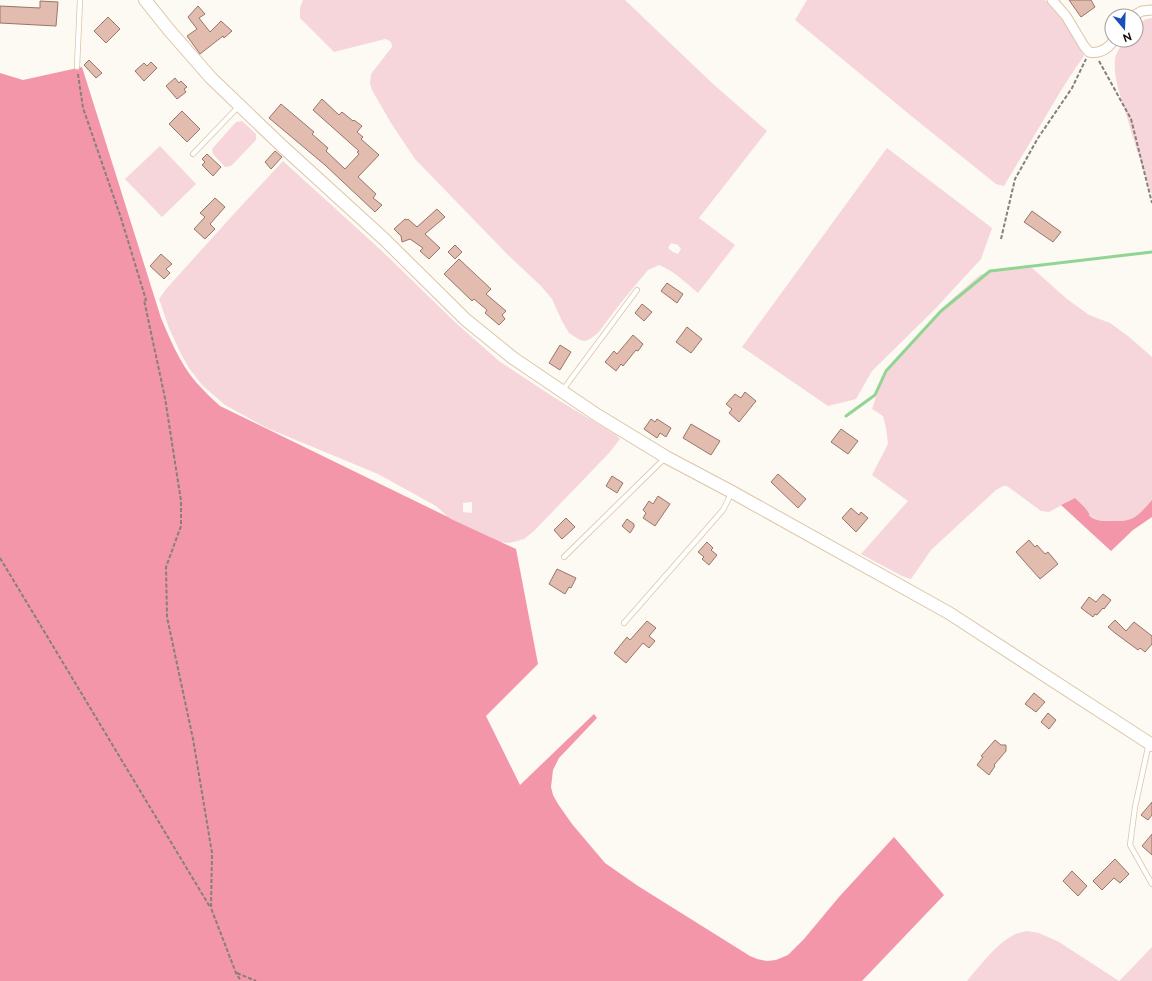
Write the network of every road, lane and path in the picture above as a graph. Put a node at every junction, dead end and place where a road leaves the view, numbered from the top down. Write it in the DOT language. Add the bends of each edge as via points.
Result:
graph roads {
  1 [pos="80,0"];
  2 [pos="145,0"];
  3 [pos="1052,0"];
  4 [pos="1107,48"];
  5 [pos="1092,52"];
  6 [pos="77,67"];
  7 [pos="240,106"];
  8 [pos="192,154"];
  9 [pos="1152,204"];
  10 [pos="1001,239"];
  11 [pos="637,290"];
  12 [pos="562,391"];
  13 [pos="666,457"];
  14 [pos="732,492"];
  15 [pos="564,557"];
  16 [pos="0,558"];
  17 [pos="624,623"];
  18 [pos="1150,744"];
  19 [pos="1152,884"];
  20 [pos="211,908"];
  21 [pos="236,973"];
  22 [pos="241,981"];
  23 [pos="256,981"];
  1 -- 6 [label="lane"];
  2 -- 7 [label="street" via="211,78"];
  3 -- 5 [label="street" via="1066,16 1084,46"];
  4 -- 5 [label="street"];
  5 -- 9 [label="path" via="1131,119"];
  5 -- 10 [label="path" via="1015,179"];
  6 -- 20 [label="path" via="84,108 146,300 166,406 181,502 180,526 166,567 167,617 193,739 212,853"];
  7 -- 8 [label="lane"];
  7 -- 12 [label="street" via="384,239 466,320 513,358"];
  11 -- 12 [label="lane"];
  12 -- 13 [label="street"];
  13 -- 14 [label="street"];
  13 -- 15 [label="lane"];
  14 -- 17 [label="lane" via="723,510"];
  14 -- 18 [label="street" via="949,613"];
  16 -- 20 [label="path"];
  18 -- 19 [label="lane" via="1135,807 1130,845"];
  20 -- 21 [label="path"];
  21 -- 22 [label="path"];
  21 -- 23 [label="path"];
}
